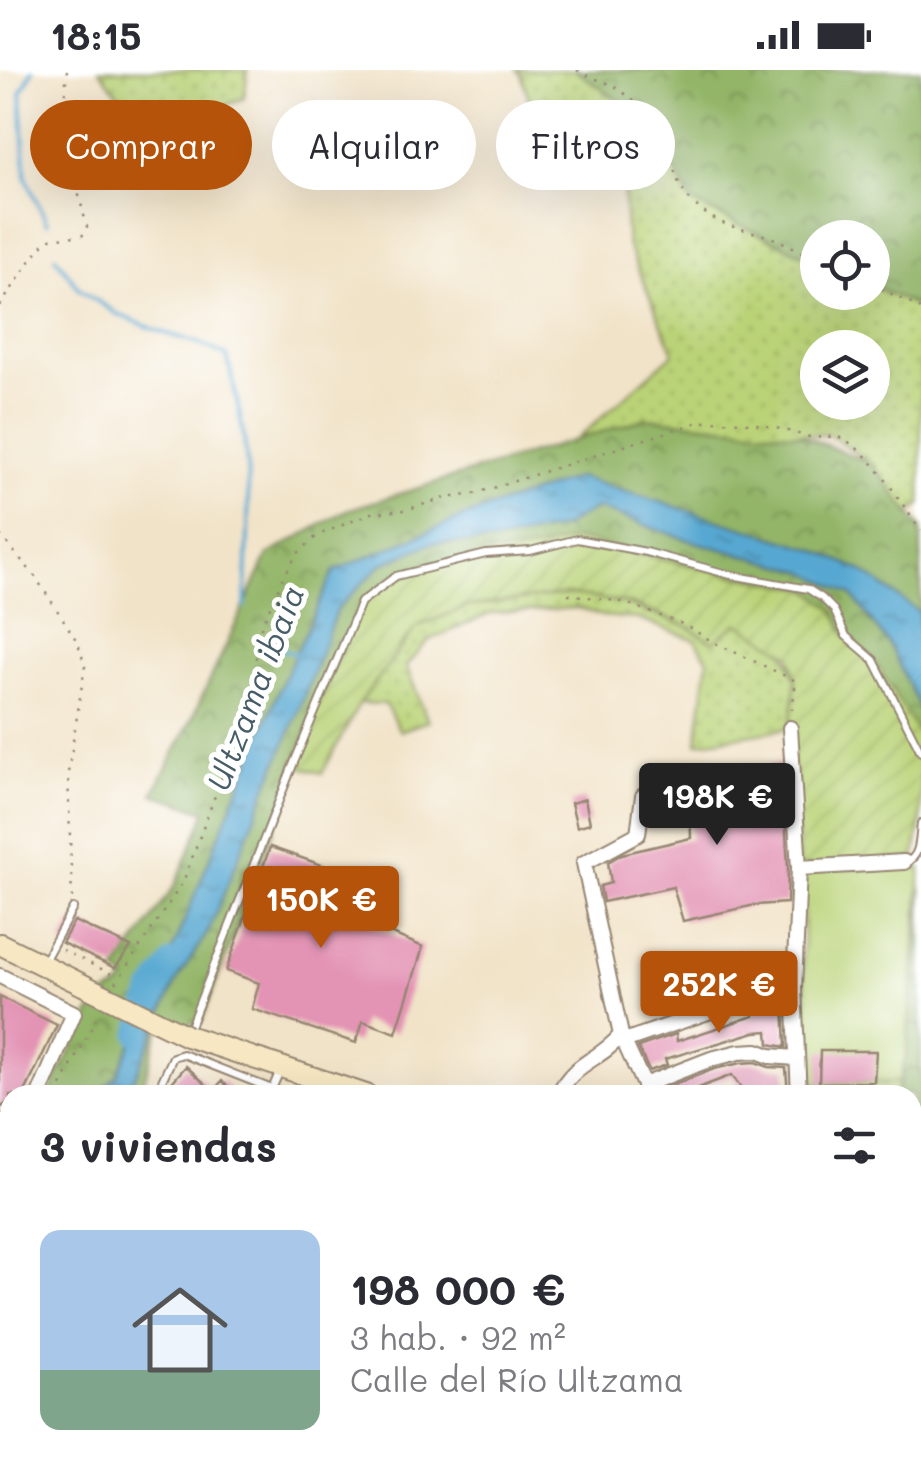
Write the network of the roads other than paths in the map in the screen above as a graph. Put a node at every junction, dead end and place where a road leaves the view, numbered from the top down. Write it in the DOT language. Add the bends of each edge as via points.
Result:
graph roads {
  1 [pos="790,728"];
  2 [pos="921,752"];
  3 [pos="642,796"];
  4 [pos="921,824"];
  5 [pos="904,862"];
  6 [pos="799,868"];
  7 [pos="73,908"];
  8 [pos="0,944"];
  9 [pos="49,958"];
  10 [pos="0,976"];
  11 [pos="794,988"];
  12 [pos="188,1032"];
  13 [pos="623,1038"];
  14 [pos="796,1058"];
  15 [pos="281,1067"];
  16 [pos="43,1085"];
  17 [pos="160,1085"];
  18 [pos="259,1085"];
  19 [pos="277,1085"];
  20 [pos="336,1085"];
  21 [pos="563,1085"];
  22 [pos="642,1085"];
  23 [pos="655,1085"];
  24 [pos="797,1085"];
  1 -- 6 [label="street"];
  2 -- 12 [label="lane" via="874,660 808,589 577,538 396,576 361,602"];
  3 -- 13 [label="street" via="638,834 584,863"];
  4 -- 5 [label="lane" via="916,855"];
  5 -- 6 [label="street"];
  6 -- 11 [label="street"];
  7 -- 9 [label="lane"];
  8 -- 9 [label="street"];
  9 -- 12 [label="street, bridge" via="82,985"];
  10 -- 16 [label="street" via="74,1013"];
  11 -- 13 [label="street"];
  11 -- 14 [label="street"];
  12 -- 15 [label="street"];
  13 -- 21 [label="street"];
  13 -- 22 [label="street"];
  14 -- 23 [label="street" via="739,1052"];
  14 -- 24 [label="street"];
  15 -- 19 [label="lane"];
  15 -- 20 [label="street"];
  17 -- 18 [label="lane" via="183,1054"];
}
